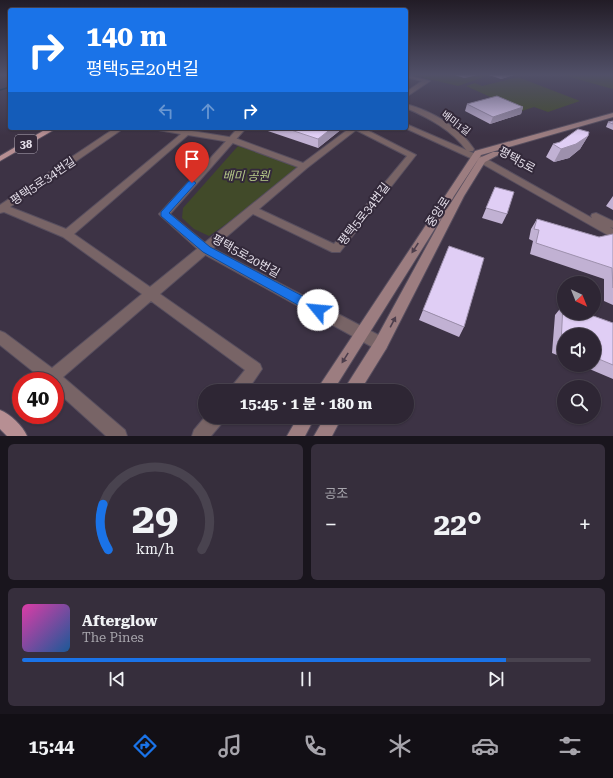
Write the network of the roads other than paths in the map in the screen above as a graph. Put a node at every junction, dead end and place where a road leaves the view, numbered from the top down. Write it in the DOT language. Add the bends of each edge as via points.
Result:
graph roads {
  1 [pos="408,107"];
  2 [pos="613,115"];
  3 [pos="613,119"];
  4 [pos="408,124"];
  5 [pos="408,127"];
  6 [pos="41,130"];
  7 [pos="50,130"];
  8 [pos="117,130"];
  9 [pos="190,130"];
  10 [pos="240,130"];
  11 [pos="353,130"];
  12 [pos="360,130"];
  13 [pos="232,140"];
  14 [pos="0,154"];
  15 [pos="478,155"];
  16 [pos="0,159"];
  17 [pos="304,166"];
  18 [pos="2,209"];
  19 [pos="252,210"];
  20 [pos="613,226"];
  21 [pos="67,234"];
  22 [pos="613,234"];
  23 [pos="206,250"];
  24 [pos="151,294"];
  25 [pos="361,333"];
  26 [pos="0,337"];
  27 [pos="381,344"];
  28 [pos="44,372"];
  29 [pos="59,372"];
  30 [pos="242,384"];
  31 [pos="328,384"];
  32 [pos="355,384"];
  33 [pos="64,388"];
  34 [pos="0,418"];
  35 [pos="210,424"];
  36 [pos="303,424"];
  37 [pos="330,424"];
  38 [pos="19,436"];
  39 [pos="119,436"];
  40 [pos="200,436"];
  41 [pos="295,436"];
  42 [pos="322,436"];
  1 -- 15 [label="street, 배미1길" via="430,117 465,141"];
  2 -- 15 [label="main road"];
  3 -- 15 [label="main road"];
  4 -- 15 [label="street, 평택5로"];
  5 -- 15 [label="street"];
  6 -- 14 [label="main road, 38"];
  7 -- 16 [label="main road, 38"];
  8 -- 18 [label="street, 평택5로34번길"];
  9 -- 13 [label="street"];
  9 -- 21 [label="street"];
  10 -- 13 [label="street, 평택5로20번길"];
  11 -- 17 [label="street, 평택5로34번길"];
  12 -- 19 [label="street, 평택5로34번길" via="412,155 336,249"];
  13 -- 17 [label="street"];
  13 -- 23 [label="street, 평택5로20번길" via="164,214"];
  15 -- 20 [label="street, 평택5로"];
  15 -- 22 [label="street"];
  15 -- 25 [label="main road, 중앙로, one-way"];
  27 -- 15 [label="main road, 중앙로, one-way"];
  17 -- 19 [label="street, 평택5로34번길"];
  18 -- 21 [label="street, 평택5로34번길"];
  19 -- 23 [label="street, 평택5로34번길"];
  21 -- 24 [label="street, 평택5로34번길"];
  23 -- 24 [label="street, 평택5로34번길"];
  23 -- 25 [label="street, 평택5로20번길"];
  24 -- 29 [label="street, 평택5로34번길"];
  24 -- 30 [label="street" via="255,368"];
  25 -- 27 [label="street, 평택5로20번길"];
  25 -- 31 [label="main road, 중앙로, one-way"];
  26 -- 28 [label="street"];
  27 -- 32 [label="main road, 중앙로"];
  33 -- 39 [label="street"];
  34 -- 38 [label="main road"];
  35 -- 40 [label="street"];
  36 -- 41 [label="main road"];
  37 -- 42 [label="main road"];
}
